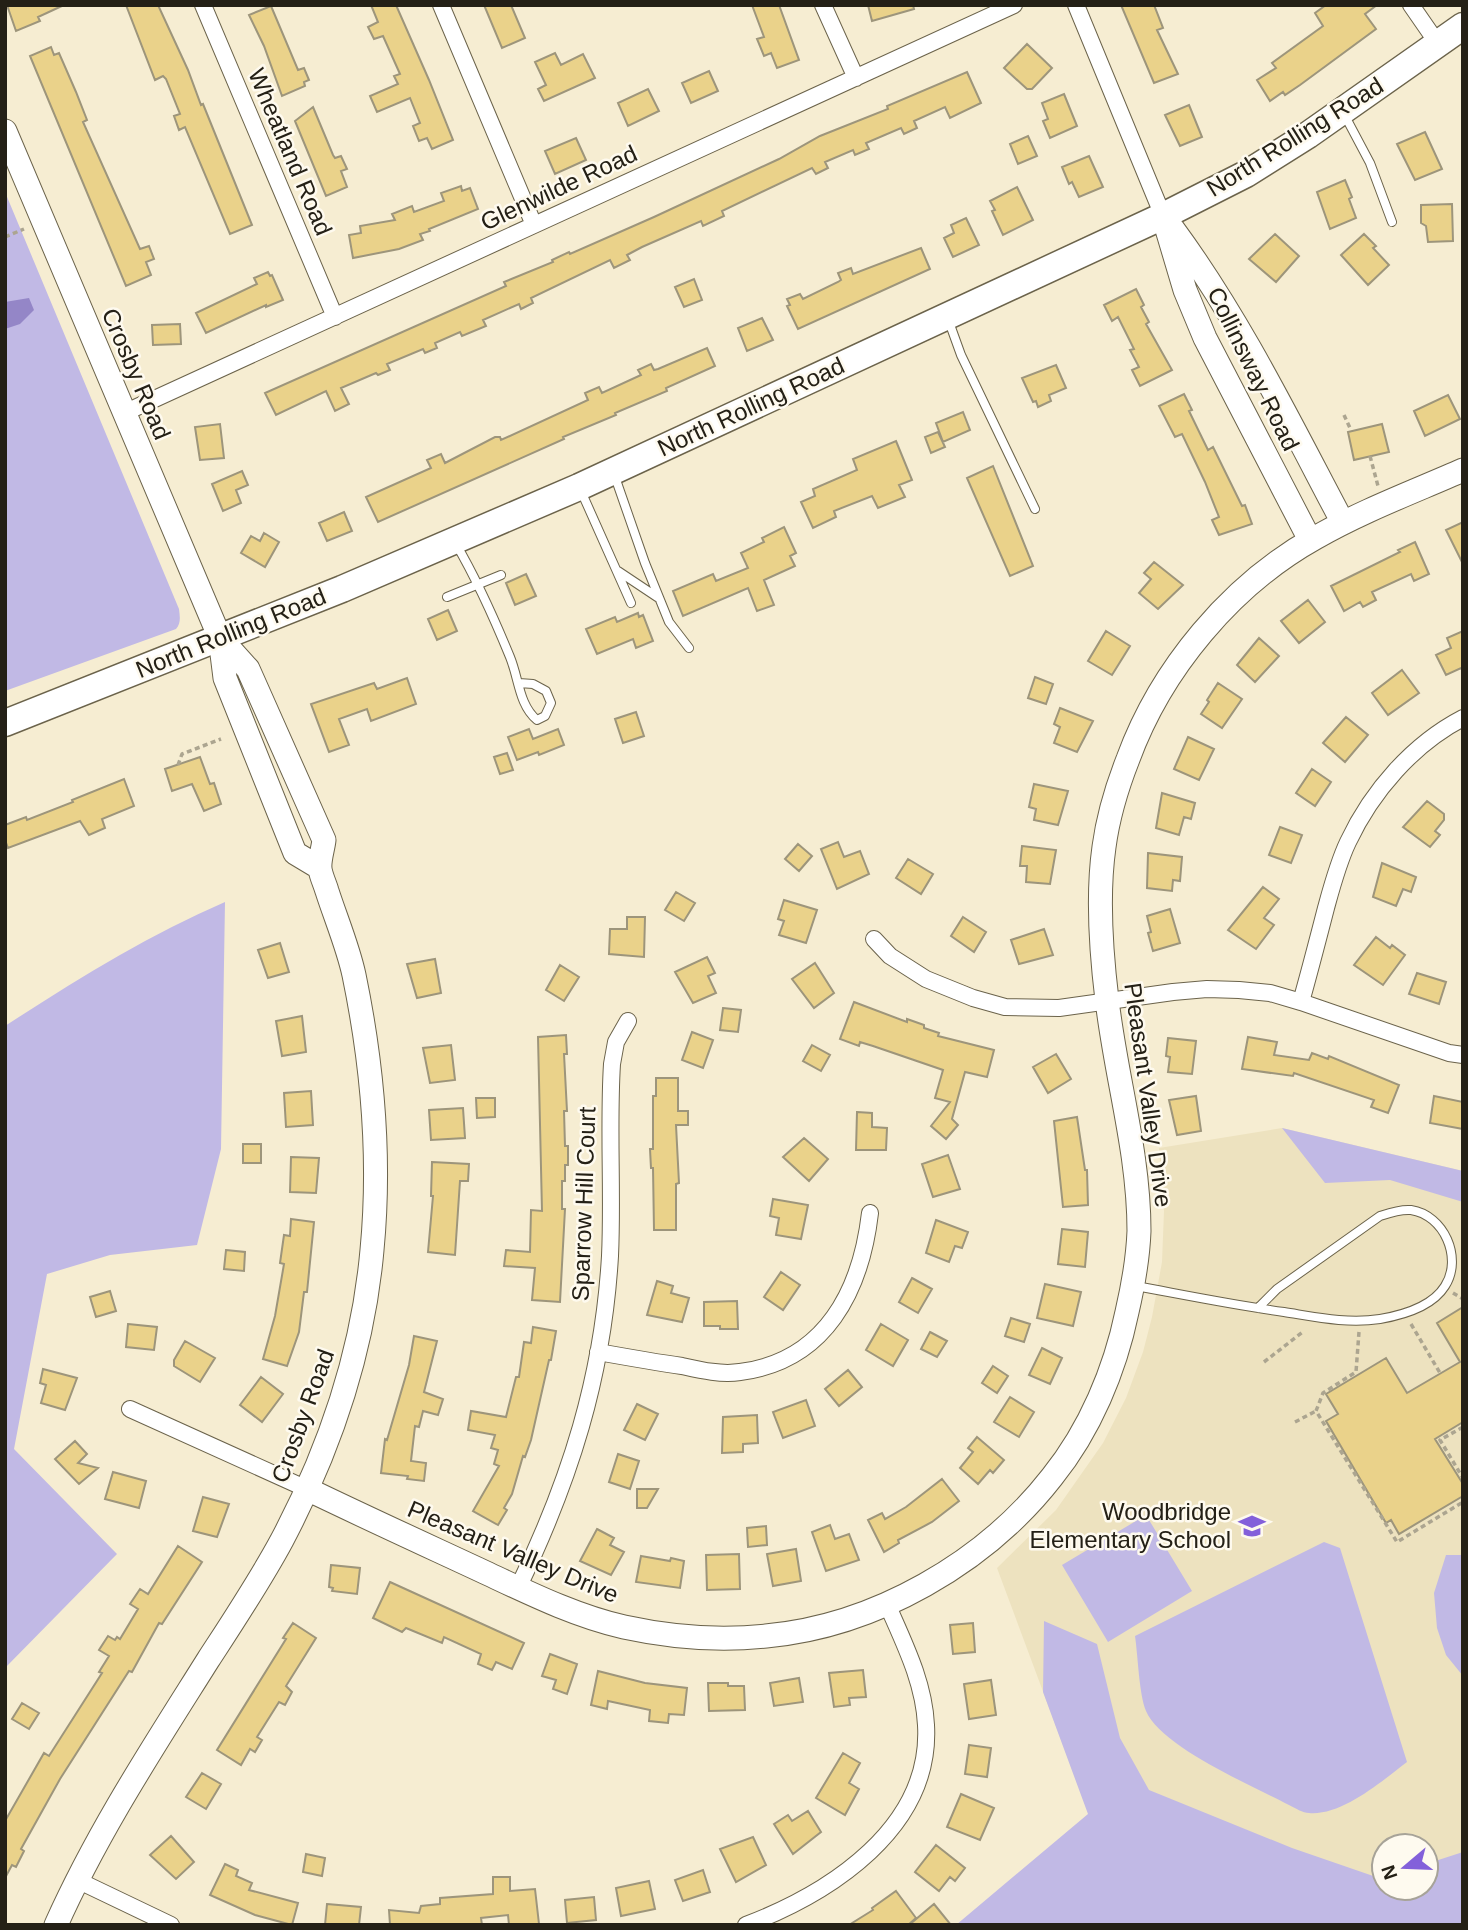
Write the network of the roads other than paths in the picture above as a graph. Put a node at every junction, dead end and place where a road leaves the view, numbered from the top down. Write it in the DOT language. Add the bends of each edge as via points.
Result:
graph roads {
  1 [pos="203,5"];
  2 [pos="441,5"];
  3 [pos="822,5"];
  4 [pos="1014,5"];
  5 [pos="1076,5"];
  6 [pos="1411,5"];
  7 [pos="1463,26"];
  8 [pos="1438,44"];
  9 [pos="856,78"];
  10 [pos="1342,111"];
  11 [pos="5,131"];
  12 [pos="1163,216"];
  13 [pos="1392,222"];
  14 [pos="534,225"];
  15 [pos="947,316"];
  16 [pos="335,317"];
  17 [pos="124,413"];
  18 [pos="1463,470"];
  19 [pos="613,472"];
  20 [pos="579,487"];
  21 [pos="1035,509"];
  22 [pos="1343,523"];
  23 [pos="1310,540"];
  24 [pos="454,541"];
  25 [pos="616,570"];
  26 [pos="501,575"];
  27 [pos="479,584"];
  28 [pos="447,597"];
  29 [pos="659,598"];
  30 [pos="631,603"];
  31 [pos="220,638"];
  32 [pos="689,648"];
  33 [pos="519,683"];
  34 [pos="1463,718"];
  35 [pos="5,723"];
  36 [pos="320,868"];
  37 [pos="874,939"];
  38 [pos="1107,1001"];
  39 [pos="1301,1002"];
  40 [pos="628,1021"];
  41 [pos="1463,1055"];
  42 [pos="870,1213"];
  43 [pos="1133,1285"];
  44 [pos="1258,1308"];
  45 [pos="598,1352"];
  46 [pos="130,1409"];
  47 [pos="307,1489"];
  48 [pos="519,1588"];
  49 [pos="887,1604"];
  50 [pos="76,1880"];
  51 [pos="56,1925"];
  52 [pos="171,1925"];
  53 [pos="746,1925"];
  1 -- 16 [label="street, Wheatland Road"];
  2 -- 14 [label="street"];
  3 -- 9 [label="street"];
  4 -- 9 [label="street, Glenwilde Road"];
  5 -- 12 [label="street, Collinsway Road"];
  6 -- 8 [label="street"];
  7 -- 8 [label="main road, North Rolling Road"];
  8 -- 10 [label="main road, North Rolling Road"];
  9 -- 14 [label="street, Glenwilde Road"];
  10 -- 12 [label="main road, North Rolling Road" via="1245,174"];
  10 -- 13 [label="lane" via="1370,163"];
  11 -- 17 [label="street, Crosby Road"];
  12 -- 15 [label="main road, North Rolling Road"];
  12 -- 22 [label="street, Collinsway Road" via="1213,285"];
  12 -- 23 [label="street, Collinsway Road" via="1205,338"];
  14 -- 16 [label="street, Glenwilde Road"];
  15 -- 19 [label="main road, North Rolling Road"];
  15 -- 21 [label="lane"];
  16 -- 17 [label="street, Glenwilde Road"];
  17 -- 31 [label="street, Crosby Road"];
  18 -- 22 [label="street, Pleasant Valley Drive"];
  19 -- 20 [label="main road, North Rolling Road"];
  19 -- 29 [label="lane"];
  20 -- 24 [label="main road, North Rolling Road"];
  20 -- 25 [label="lane"];
  22 -- 23 [label="street, Pleasant Valley Drive"];
  23 -- 38 [label="street, Pleasant Valley Drive" via="1235,598 1203,633 1151,707 1129,755 1103,849"];
  24 -- 27 [label="lane"];
  24 -- 31 [label="main road, North Rolling Road"];
  25 -- 29 [label="lane"];
  25 -- 30 [label="lane"];
  26 -- 27 [label="lane"];
  27 -- 28 [label="lane"];
  27 -- 33 [label="lane"];
  29 -- 32 [label="lane" via="669,622"];
  31 -- 35 [label="main road, North Rolling Road"];
  31 -- 36 [label="street, Crosby Road" via="247,669 324,840"];
  31 -- 36 [label="street, Crosby Road" via="225,678 295,853"];
  33 -- 33 [label="lane" via="527,712 537,720 545,716 551,703 547,691"];
  34 -- 39 [label="street" via="1415,751 1390,777 1347,842"];
  36 -- 47 [label="street, Crosby Road" via="353,971 369,1047 377,1177 372,1252 348,1381"];
  37 -- 38 [label="street" via="890,956 926,979 1005,1007 1059,1008"];
  38 -- 39 [label="street" via="1207,989 1270,993"];
  38 -- 43 [label="street, Pleasant Valley Drive" via="1137,1185 1139,1238"];
  39 -- 41 [label="street"];
  40 -- 45 [label="street, Sparrow Hill Court" via="611,1064 610,1256"];
  42 -- 45 [label="street" via="866,1247 847,1298 823,1332 780,1361 738,1373"];
  43 -- 44 [label="lane"];
  43 -- 49 [label="street, Pleasant Valley Drive" via="1104,1387 1054,1475 1026,1507 959,1563"];
  44 -- 44 [label="lane" via="1359,1321 1404,1313 1436,1296 1446,1285 1452,1253 1448,1240 1427,1216 1411,1210 1380,1216 1277,1289"];
  45 -- 48 [label="street, Sparrow Hill Court" via="577,1446"];
  46 -- 47 [label="street"];
  47 -- 48 [label="street, Pleasant Valley Drive"];
  47 -- 50 [label="street, Crosby Road" via="275,1552"];
  48 -- 49 [label="street, Pleasant Valley Drive" via="621,1626 719,1638 808,1629"];
  49 -- 53 [label="street" via="923,1698 927,1726 917,1785 890,1832 867,1856 834,1880"];
  50 -- 51 [label="street, Crosby Road"];
  50 -- 52 [label="street"];
}
